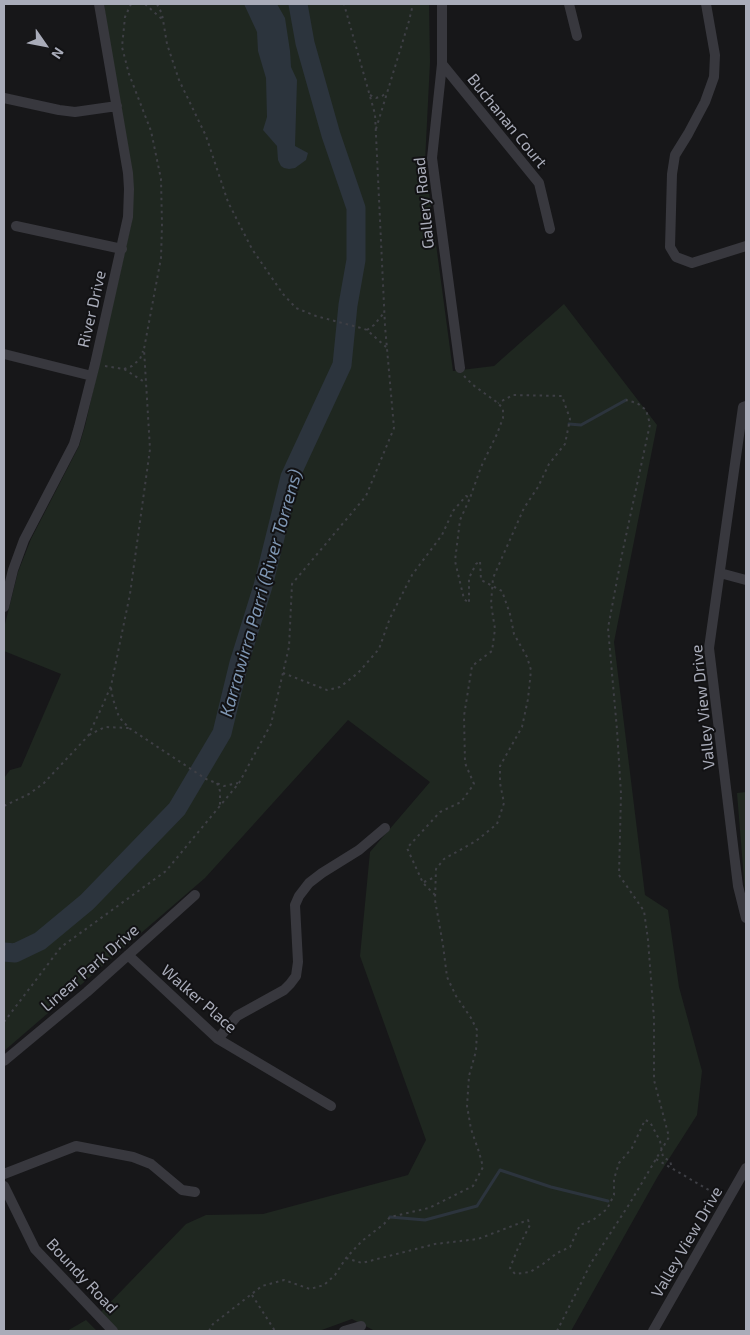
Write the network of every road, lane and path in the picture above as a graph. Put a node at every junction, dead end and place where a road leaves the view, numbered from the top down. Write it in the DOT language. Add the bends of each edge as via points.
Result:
graph roads {
  1 [pos="99,4"];
  2 [pos="130,4"];
  3 [pos="145,4"];
  4 [pos="157,4"];
  5 [pos="344,4"];
  6 [pos="413,4"];
  7 [pos="442,4"];
  8 [pos="569,4"];
  9 [pos="706,4"];
  10 [pos="163,20"];
  11 [pos="577,36"];
  12 [pos="442,64"];
  13 [pos="388,93"];
  14 [pos="370,95"];
  15 [pos="4,98"];
  16 [pos="117,106"];
  17 [pos="376,131"];
  18 [pos="16,226"];
  19 [pos="550,229"];
  20 [pos="746,246"];
  21 [pos="122,249"];
  22 [pos="384,313"];
  23 [pos="367,330"];
  24 [pos="386,347"];
  25 [pos="144,349"];
  26 [pos="4,354"];
  27 [pos="95,364"];
  28 [pos="460,368"];
  29 [pos="124,369"];
  30 [pos="92,376"];
  31 [pos="146,383"];
  32 [pos="626,400"];
  33 [pos="498,403"];
  34 [pos="746,406"];
  35 [pos="470,498"];
  36 [pos="8,568"];
  37 [pos="720,573"];
  38 [pos="746,580"];
  39 [pos="492,585"];
  40 [pos="4,607"];
  41 [pos="283,673"];
  42 [pos="111,686"];
  43 [pos="129,728"];
  44 [pos="88,736"];
  45 [pos="217,783"];
  46 [pos="239,783"];
  47 [pos="220,805"];
  48 [pos="4,806"];
  49 [pos="385,828"];
  50 [pos="435,877"];
  51 [pos="423,883"];
  52 [pos="195,895"];
  53 [pos="435,896"];
  54 [pos="746,918"];
  55 [pos="128,955"];
  56 [pos="4,1022"];
  57 [pos="218,1039"];
  58 [pos="4,1061"];
  59 [pos="331,1106"];
  60 [pos="662,1149"];
  61 [pos="656,1159"];
  62 [pos="672,1168"];
  63 [pos="746,1168"];
  64 [pos="4,1174"];
  65 [pos="4,1186"];
  66 [pos="195,1192"];
  67 [pos="727,1201"];
  68 [pos="346,1258"];
  69 [pos="252,1294"];
  70 [pos="361,1326"];
  71 [pos="113,1331"];
  72 [pos="209,1331"];
  73 [pos="275,1331"];
  74 [pos="344,1331"];
  75 [pos="557,1331"];
  76 [pos="653,1331"];
  1 -- 16 [label="street, River Drive"];
  2 -- 25 [label="path" via="125,17 122,47 150,131 161,179 161,258"];
  3 -- 10 [label="path"];
  4 -- 10 [label="path"];
  5 -- 14 [label="path"];
  6 -- 13 [label="path"];
  7 -- 12 [label="street, Gallery Road"];
  8 -- 11 [label="street"];
  9 -- 20 [label="street" via="715,55 714,77 705,102 675,154 670,248 676,257 692,263"];
  10 -- 23 [label="path" via="179,80 206,136 228,202 252,249 296,308"];
  12 -- 19 [label="street, Buchanan Court" via="539,184"];
  12 -- 28 [label="street, Gallery Road" via="432,158"];
  13 -- 14 [label="path" via="376,98"];
  13 -- 17 [label="path"];
  14 -- 17 [label="path"];
  15 -- 16 [label="street" via="75,112"];
  16 -- 21 [label="street, River Drive" via="130,189"];
  17 -- 22 [label="path"];
  18 -- 21 [label="street"];
  21 -- 27 [label="street, River Drive"];
  22 -- 23 [label="path"];
  22 -- 24 [label="path"];
  23 -- 24 [label="path"];
  24 -- 41 [label="path" via="394,428 366,496 292,584 289,647"];
  25 -- 29 [label="path" via="140,359"];
  25 -- 31 [label="path"];
  26 -- 30 [label="street"];
  27 -- 29 [label="path"];
  27 -- 30 [label="street, River Drive"];
  28 -- 33 [label="path" via="461,374"];
  29 -- 31 [label="path"];
  30 -- 36 [label="street, River Drive" via="74,444"];
  31 -- 42 [label="path" via="150,449 148,472 130,594"];
  32 -- 60 [label="path" via="646,410 650,424 608,628 621,794 619,875 644,910 654,1019 654,1080 669,1137"];
  33 -- 35 [label="path" via="503,408 503,418"];
  33 -- 39 [label="path" via="513,395 562,396 570,420 565,444 549,464 524,508"];
  34 -- 37 [label="street, Valley View Drive" via="743,407"];
  35 -- 39 [label="path" via="460,520 455,561 464,599 469,603 469,578 480,561 481,580"];
  35 -- 41 [label="path" via="466,496 453,511 442,535 412,575 390,618 379,649 358,672 340,687 327,690"];
  36 -- 40 [label="street, River Drive"];
  37 -- 38 [label="street"];
  37 -- 54 [label="street, Valley View Drive" via="709,648 738,886"];
  39 -- 50 [label="path" via="502,591 514,634 527,657 531,670 528,699 522,727 500,766 504,803 497,824 476,841 444,859 436,869"];
  39 -- 51 [label="path" via="495,629 492,651 472,666 464,716 465,763 474,784 461,802 440,812 407,848"];
  41 -- 46 [label="path" via="272,724"];
  42 -- 43 [label="path" via="119,717"];
  42 -- 44 [label="path"];
  43 -- 44 [label="path" via="105,727"];
  43 -- 45 [label="path" via="206,780"];
  44 -- 48 [label="path" via="44,782 29,794"];
  45 -- 46 [label="path" via="224,786"];
  45 -- 47 [label="path"];
  46 -- 47 [label="path"];
  47 -- 56 [label="path" via="166,871 61,947"];
  49 -- 57 [label="street" via="309,883 295,906 296,976 284,990 237,1016"];
  50 -- 51 [label="path"];
  50 -- 53 [label="path"];
  51 -- 53 [label="path"];
  52 -- 55 [label="street, Linear Park Drive"];
  53 -- 68 [label="path" via="447,976 477,1030 467,1106 483,1167 473,1186 429,1208 390,1217"];
  55 -- 57 [label="street, Walker Place"];
  55 -- 58 [label="street, Linear Park Drive"];
  57 -- 59 [label="street, Walker Place"];
  60 -- 61 [label="path"];
  60 -- 62 [label="path"];
  60 -- 68 [label="path" via="650,1122 645,1120 632,1148 620,1164 608,1209 580,1225 570,1247 530,1272 515,1274 510,1268 530,1225 528,1220 478,1239 435,1244 362,1263"];
  61 -- 62 [label="path"];
  61 -- 75 [label="path" via="592,1263"];
  62 -- 67 [label="path"];
  63 -- 67 [label="street, Valley View Drive"];
  64 -- 66 [label="street" via="76,1146 133,1157 151,1164 182,1190"];
  65 -- 71 [label="street, Boundy Road" via="35,1249"];
  67 -- 76 [label="street, Valley View Drive"];
  68 -- 69 [label="path" via="324,1285 310,1289 284,1280 262,1286"];
  69 -- 72 [label="path" via="213,1324"];
  69 -- 73 [label="path"];
  70 -- 74 [label="street"];
}
